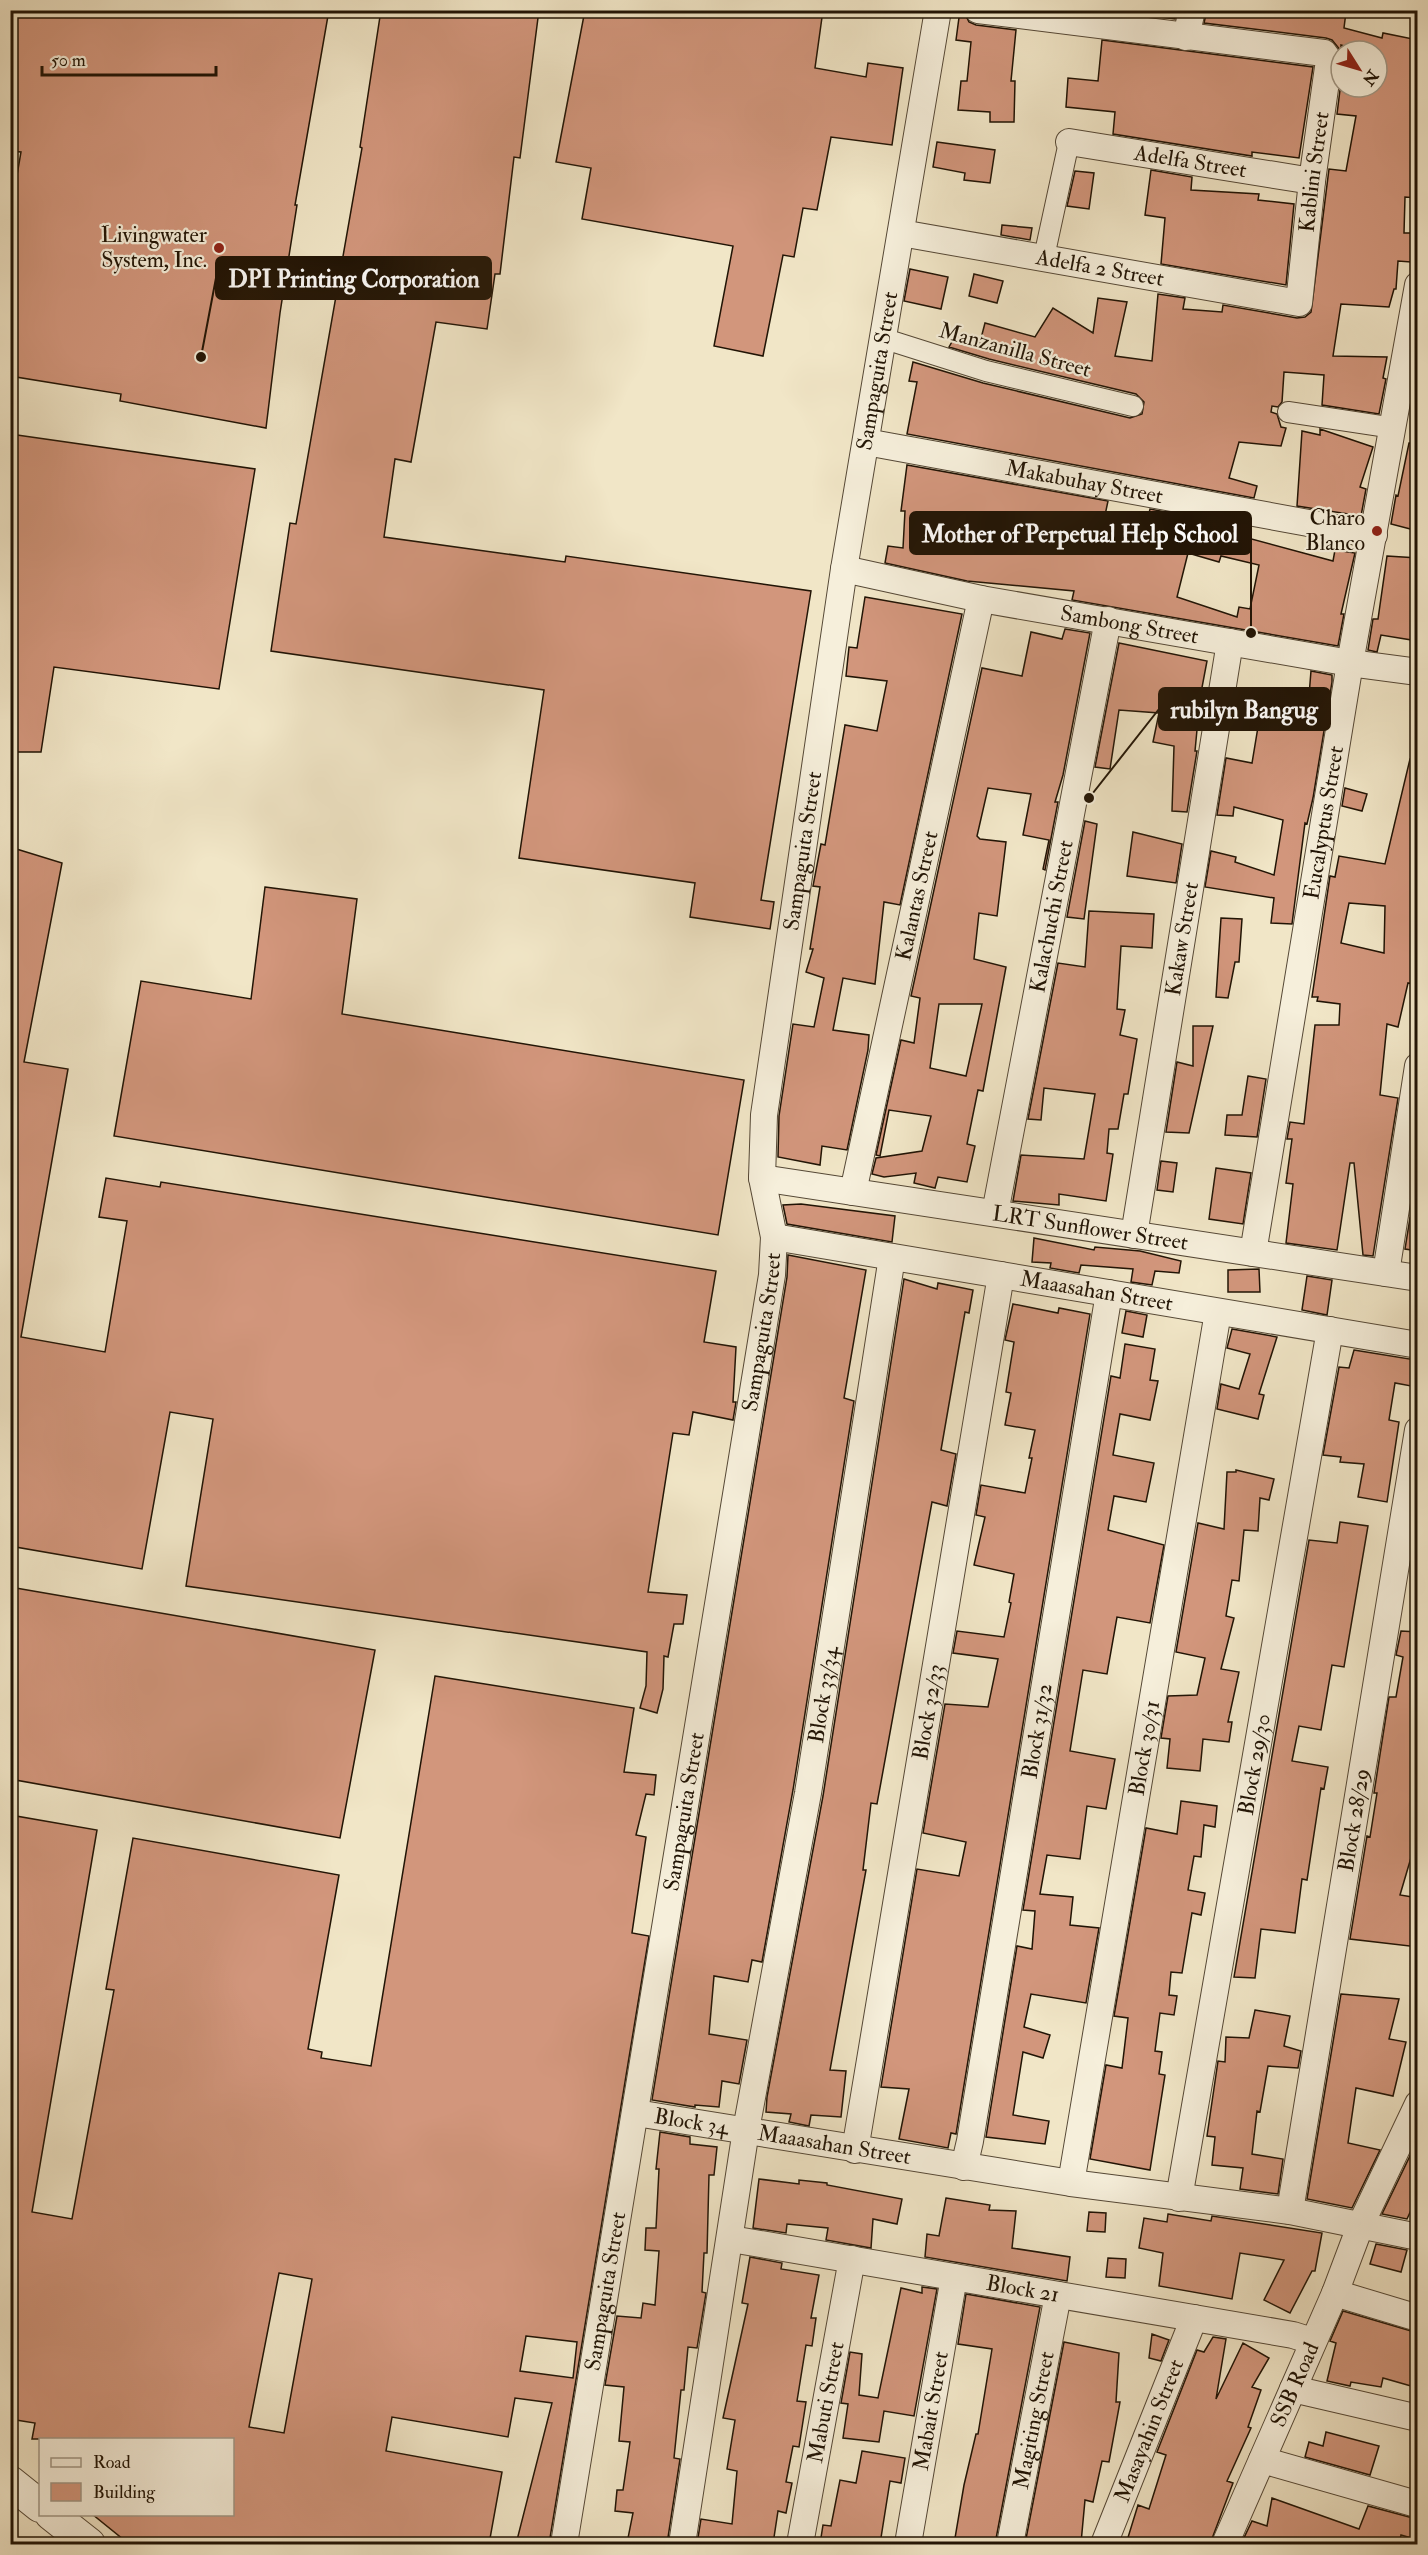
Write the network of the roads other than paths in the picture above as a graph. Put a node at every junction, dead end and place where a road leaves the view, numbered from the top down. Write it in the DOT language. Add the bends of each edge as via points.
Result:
graph roads {
  1 [pos="938,10"];
  2 [pos="978,10"];
  3 [pos="1192,10"];
  4 [pos="1186,37"];
  5 [pos="1069,142"];
  6 [pos="1312,181"];
  7 [pos="902,233"];
  8 [pos="1044,257"];
  9 [pos="1418,285"];
  10 [pos="1299,303"];
  11 [pos="885,339"];
  12 [pos="1133,406"];
  13 [pos="1288,412"];
  14 [pos="1394,428"];
  15 [pos="866,442"];
  16 [pos="1374,535"];
  17 [pos="844,569"];
  18 [pos="981,599"];
  19 [pos="1107,620"];
  20 [pos="1230,642"];
  21 [pos="1350,663"];
  22 [pos="1418,672"];
  23 [pos="1418,1066"];
  24 [pos="762,1178"];
  25 [pos="853,1192"];
  26 [pos="994,1214"];
  27 [pos="1134,1235"];
  28 [pos="774,1237"];
  29 [pos="1252,1253"];
  30 [pos="892,1257"];
  31 [pos="1386,1273"];
  32 [pos="1001,1275"];
  33 [pos="1418,1278"];
  34 [pos="1109,1293"];
  35 [pos="1218,1312"];
  36 [pos="1330,1330"];
  37 [pos="1418,1345"];
  38 [pos="1418,1430"];
  39 [pos="1418,2104"];
  40 [pos="636,2113"];
  41 [pos="746,2130"];
  42 [pos="855,2150"];
  43 [pos="964,2167"];
  44 [pos="1071,2183"];
  45 [pos="1179,2198"];
  46 [pos="1290,2211"];
  47 [pos="1350,2222"];
  48 [pos="1418,2237"];
  49 [pos="731,2239"];
  50 [pos="852,2259"];
  51 [pos="954,2277"];
  52 [pos="1335,2293"];
  53 [pos="1058,2295"];
  54 [pos="1194,2318"];
  55 [pos="1418,2318"];
  56 [pos="1312,2341"];
  57 [pos="1293,2389"];
  58 [pos="1418,2418"];
  59 [pos="1262,2460"];
  60 [pos="10,2482"];
  61 [pos="1413,2503"];
  62 [pos="39,2505"];
  63 [pos="54,2516"];
  64 [pos="1234,2543"];
  65 [pos="89,2544"];
  66 [pos="564,2544"];
  67 [pos="682,2544"];
  68 [pos="800,2544"];
  69 [pos="908,2544"];
  70 [pos="1010,2544"];
  71 [pos="1104,2544"];
  1 -- 7 [label="street, Sampaguita Street"];
  2 -- 4 [label="street"];
  3 -- 4 [label="street"];
  4 -- 6 [label="street, Kablini Street" via="1324,53 1329,60"];
  5 -- 6 [label="street, Adelfa Street"];
  5 -- 8 [label="street"];
  6 -- 10 [label="street, Kablini Street"];
  7 -- 8 [label="street, Adelfa 2 Street"];
  7 -- 11 [label="street, Sampaguita Street"];
  8 -- 10 [label="street, Adelfa 2 Street"];
  9 -- 14 [label="street, Eucalyptus Street"];
  11 -- 12 [label="street, Manzanilla Street" via="986,370"];
  11 -- 15 [label="street, Sampaguita Street"];
  13 -- 14 [label="street"];
  14 -- 16 [label="street, Eucalyptus Street"];
  15 -- 16 [label="street, Makabuhay Street"];
  15 -- 17 [label="street, Sampaguita Street"];
  16 -- 21 [label="street, Eucalyptus Street"];
  17 -- 18 [label="street, Sambong Street"];
  17 -- 24 [label="street, Sampaguita Street" via="766,1103"];
  18 -- 19 [label="street, Sambong Street"];
  18 -- 25 [label="street, Kalantas Street"];
  19 -- 20 [label="street, Sambong Street"];
  19 -- 26 [label="street, Kalachuchi Street"];
  20 -- 21 [label="street, Sambong Street"];
  20 -- 27 [label="street, Kakaw Street"];
  21 -- 22 [label="street, Sambong Street"];
  21 -- 29 [label="street, Eucalyptus Street"];
  23 -- 31 [label="street"];
  24 -- 25 [label="street, LRT Sunflower Street"];
  24 -- 28 [label="street, Sampaguita Street"];
  25 -- 26 [label="street, LRT Sunflower Street"];
  26 -- 27 [label="street, LRT Sunflower Street"];
  27 -- 29 [label="street, LRT Sunflower Street"];
  28 -- 30 [label="street, Maaasahan Street"];
  28 -- 40 [label="street, Sampaguita Street" via="772,1275"];
  29 -- 31 [label="street, LRT Sunflower Street"];
  30 -- 32 [label="street, Maaasahan Street"];
  30 -- 41 [label="street, Block 33/34" via="808,1793"];
  31 -- 33 [label="street, LRT Sunflower Street"];
  32 -- 34 [label="street, Maaasahan Street"];
  32 -- 42 [label="street, Block 32/33"];
  34 -- 35 [label="street, Maaasahan Street"];
  34 -- 43 [label="street, Block 31/32"];
  35 -- 36 [label="street, Maaasahan Street"];
  35 -- 44 [label="street, Block 30/31"];
  36 -- 37 [label="street, Maaasahan Street"];
  36 -- 45 [label="street, Block 29/30"];
  38 -- 46 [label="street, Block 28/29"];
  39 -- 47 [label="street"];
  40 -- 41 [label="street, Block 34"];
  40 -- 66 [label="street, Sampaguita Street"];
  41 -- 42 [label="street, Maaasahan Street"];
  41 -- 49 [label="street, Maaasahan Street"];
  42 -- 43 [label="street, Maaasahan Street"];
  43 -- 44 [label="street, Maaasahan Street"];
  44 -- 45 [label="street, Maaasahan Street"];
  45 -- 46 [label="street, Maaasahan Street"];
  46 -- 47 [label="street, Maaasahan Street"];
  47 -- 48 [label="street, Maaasahan Street"];
  47 -- 52 [label="street, SSB Road"];
  49 -- 50 [label="street, Block 21"];
  49 -- 67 [label="street, Maaasahan Street"];
  50 -- 51 [label="street, Block 21"];
  50 -- 68 [label="street, Mabuti Street"];
  51 -- 53 [label="street, Block 21"];
  51 -- 69 [label="street, Mabait Street"];
  52 -- 55 [label="street"];
  52 -- 56 [label="street, SSB Road"];
  53 -- 54 [label="street, Block 21"];
  53 -- 70 [label="street, Magiting Street"];
  54 -- 56 [label="street, Block 21"];
  54 -- 71 [label="street, Masayahin Street"];
  56 -- 57 [label="street, SSB Road"];
  57 -- 58 [label="street"];
  57 -- 59 [label="street, SSB Road"];
  59 -- 61 [label="street"];
  59 -- 64 [label="street, SSB Road"];
  60 -- 62 [label="street"];
  63 -- 65 [label="street"];
}
